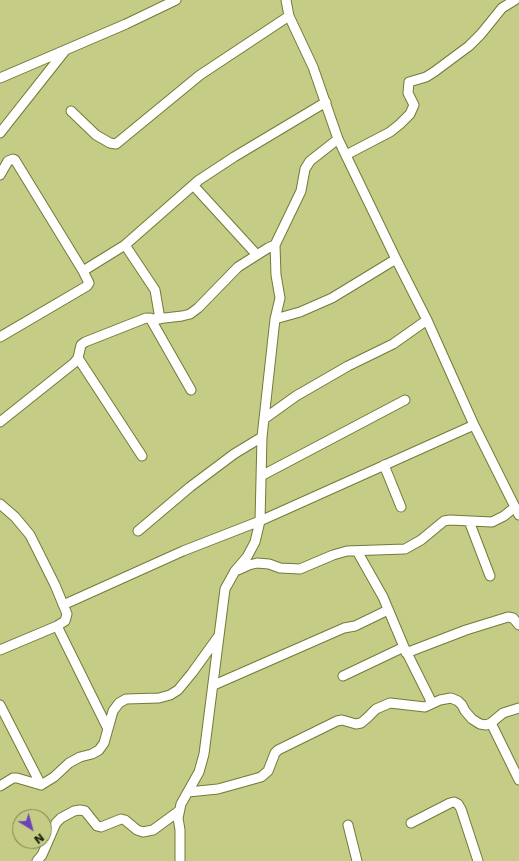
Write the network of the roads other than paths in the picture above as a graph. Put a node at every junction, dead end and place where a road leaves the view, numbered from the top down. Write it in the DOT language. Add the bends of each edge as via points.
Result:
graph roads {
  1 [pos="176,0"];
  2 [pos="286,0"];
  3 [pos="515,0"];
  4 [pos="289,16"];
  5 [pos="65,50"];
  6 [pos="0,78"];
  7 [pos="326,102"];
  8 [pos="71,111"];
  9 [pos="0,133"];
  10 [pos="338,139"];
  11 [pos="346,155"];
  12 [pos="0,175"];
  13 [pos="193,185"];
  14 [pos="125,245"];
  15 [pos="275,245"];
  16 [pos="257,255"];
  17 [pos="396,259"];
  18 [pos="83,271"];
  19 [pos="150,318"];
  20 [pos="160,319"];
  21 [pos="275,319"];
  22 [pos="428,320"];
  23 [pos="0,337"];
  24 [pos="78,358"];
  25 [pos="192,390"];
  26 [pos="405,400"];
  27 [pos="264,419"];
  28 [pos="0,422"];
  29 [pos="474,425"];
  30 [pos="262,436"];
  31 [pos="142,456"];
  32 [pos="384,465"];
  33 [pos="261,476"];
  34 [pos="0,504"];
  35 [pos="401,507"];
  36 [pos="517,511"];
  37 [pos="260,521"];
  38 [pos="469,521"];
  39 [pos="138,531"];
  40 [pos="357,551"];
  41 [pos="235,571"];
  42 [pos="490,576"];
  43 [pos="63,604"];
  44 [pos="388,610"];
  45 [pos="519,624"];
  46 [pos="57,626"];
  47 [pos="219,636"];
  48 [pos="0,650"];
  49 [pos="405,650"];
  50 [pos="343,676"];
  51 [pos="214,685"];
  52 [pos="431,704"];
  53 [pos="0,705"];
  54 [pos="519,708"];
  55 [pos="491,723"];
  56 [pos="108,729"];
  57 [pos="519,780"];
  58 [pos="41,785"];
  59 [pos="0,786"];
  60 [pos="188,792"];
  61 [pos="179,811"];
  62 [pos="411,823"];
  63 [pos="348,825"];
  64 [pos="37,861"];
  65 [pos="180,861"];
  66 [pos="357,861"];
  67 [pos="478,861"];
  1 -- 5 [label="street"];
  2 -- 4 [label="street"];
  3 -- 11 [label="street" via="502,8 469,46 426,77 409,82 408,93 414,105 410,114 400,124"];
  4 -- 7 [label="street"];
  4 -- 8 [label="street" via="200,75 116,144 96,135"];
  5 -- 6 [label="street"];
  5 -- 9 [label="street"];
  7 -- 10 [label="street"];
  7 -- 13 [label="street" via="234,157"];
  10 -- 11 [label="street"];
  10 -- 15 [label="street" via="305,169 301,191"];
  11 -- 17 [label="street"];
  12 -- 18 [label="street" via="8,161 15,160"];
  13 -- 14 [label="street"];
  13 -- 16 [label="street"];
  14 -- 18 [label="street"];
  14 -- 20 [label="street" via="155,290"];
  15 -- 16 [label="street"];
  15 -- 21 [label="street" via="280,298"];
  16 -- 20 [label="street" via="238,268 190,314"];
  17 -- 21 [label="street" via="332,298 300,312"];
  17 -- 22 [label="street"];
  18 -- 23 [label="street" via="89,282 87,286"];
  19 -- 20 [label="street"];
  19 -- 24 [label="street" via="85,342 81,345"];
  19 -- 25 [label="street"];
  21 -- 27 [label="street"];
  22 -- 27 [label="street" via="393,344 296,396"];
  22 -- 29 [label="street"];
  24 -- 28 [label="street"];
  24 -- 31 [label="street"];
  26 -- 33 [label="street"];
  27 -- 30 [label="street"];
  29 -- 32 [label="street"];
  29 -- 36 [label="street"];
  30 -- 33 [label="street"];
  30 -- 39 [label="street" via="190,487"];
  32 -- 35 [label="street"];
  32 -- 37 [label="street"];
  33 -- 37 [label="street"];
  34 -- 43 [label="street" via="30,535"];
  36 -- 38 [label="street" via="492,522"];
  37 -- 41 [label="street" via="255,542"];
  37 -- 43 [label="street" via="183,551"];
  38 -- 40 [label="street" via="444,521 421,540 405,549"];
  38 -- 42 [label="street"];
  40 -- 41 [label="street" via="333,555 300,569 257,563"];
  40 -- 44 [label="street"];
  41 -- 47 [label="street" via="225,589"];
  43 -- 46 [label="street" via="67,618"];
  44 -- 49 [label="street"];
  44 -- 51 [label="street"];
  45 -- 49 [label="street" via="508,617"];
  46 -- 48 [label="street"];
  46 -- 56 [label="street"];
  47 -- 51 [label="street"];
  47 -- 56 [label="street" via="178,690 170,696 159,698 126,699 114,711"];
  49 -- 50 [label="street"];
  49 -- 52 [label="street"];
  51 -- 60 [label="street" via="204,754 199,772"];
  52 -- 55 [label="street" via="452,698 458,700 472,719 480,724"];
  52 -- 60 [label="street" via="425,707 390,703 376,709 361,723 337,721 278,750 268,771 261,777 218,789"];
  53 -- 58 [label="street"];
  54 -- 55 [label="street" via="503,713"];
  55 -- 57 [label="street"];
  56 -- 58 [label="street" via="99,750 69,763"];
  58 -- 59 [label="street" via="13,778"];
  60 -- 61 [label="street"];
  61 -- 64 [label="street" via="153,830 143,832 121,819 101,827 97,826 85,812 74,811 56,823"];
  61 -- 65 [label="street"];
  62 -- 67 [label="street" via="450,803 458,804"];
  63 -- 66 [label="street"];
}
